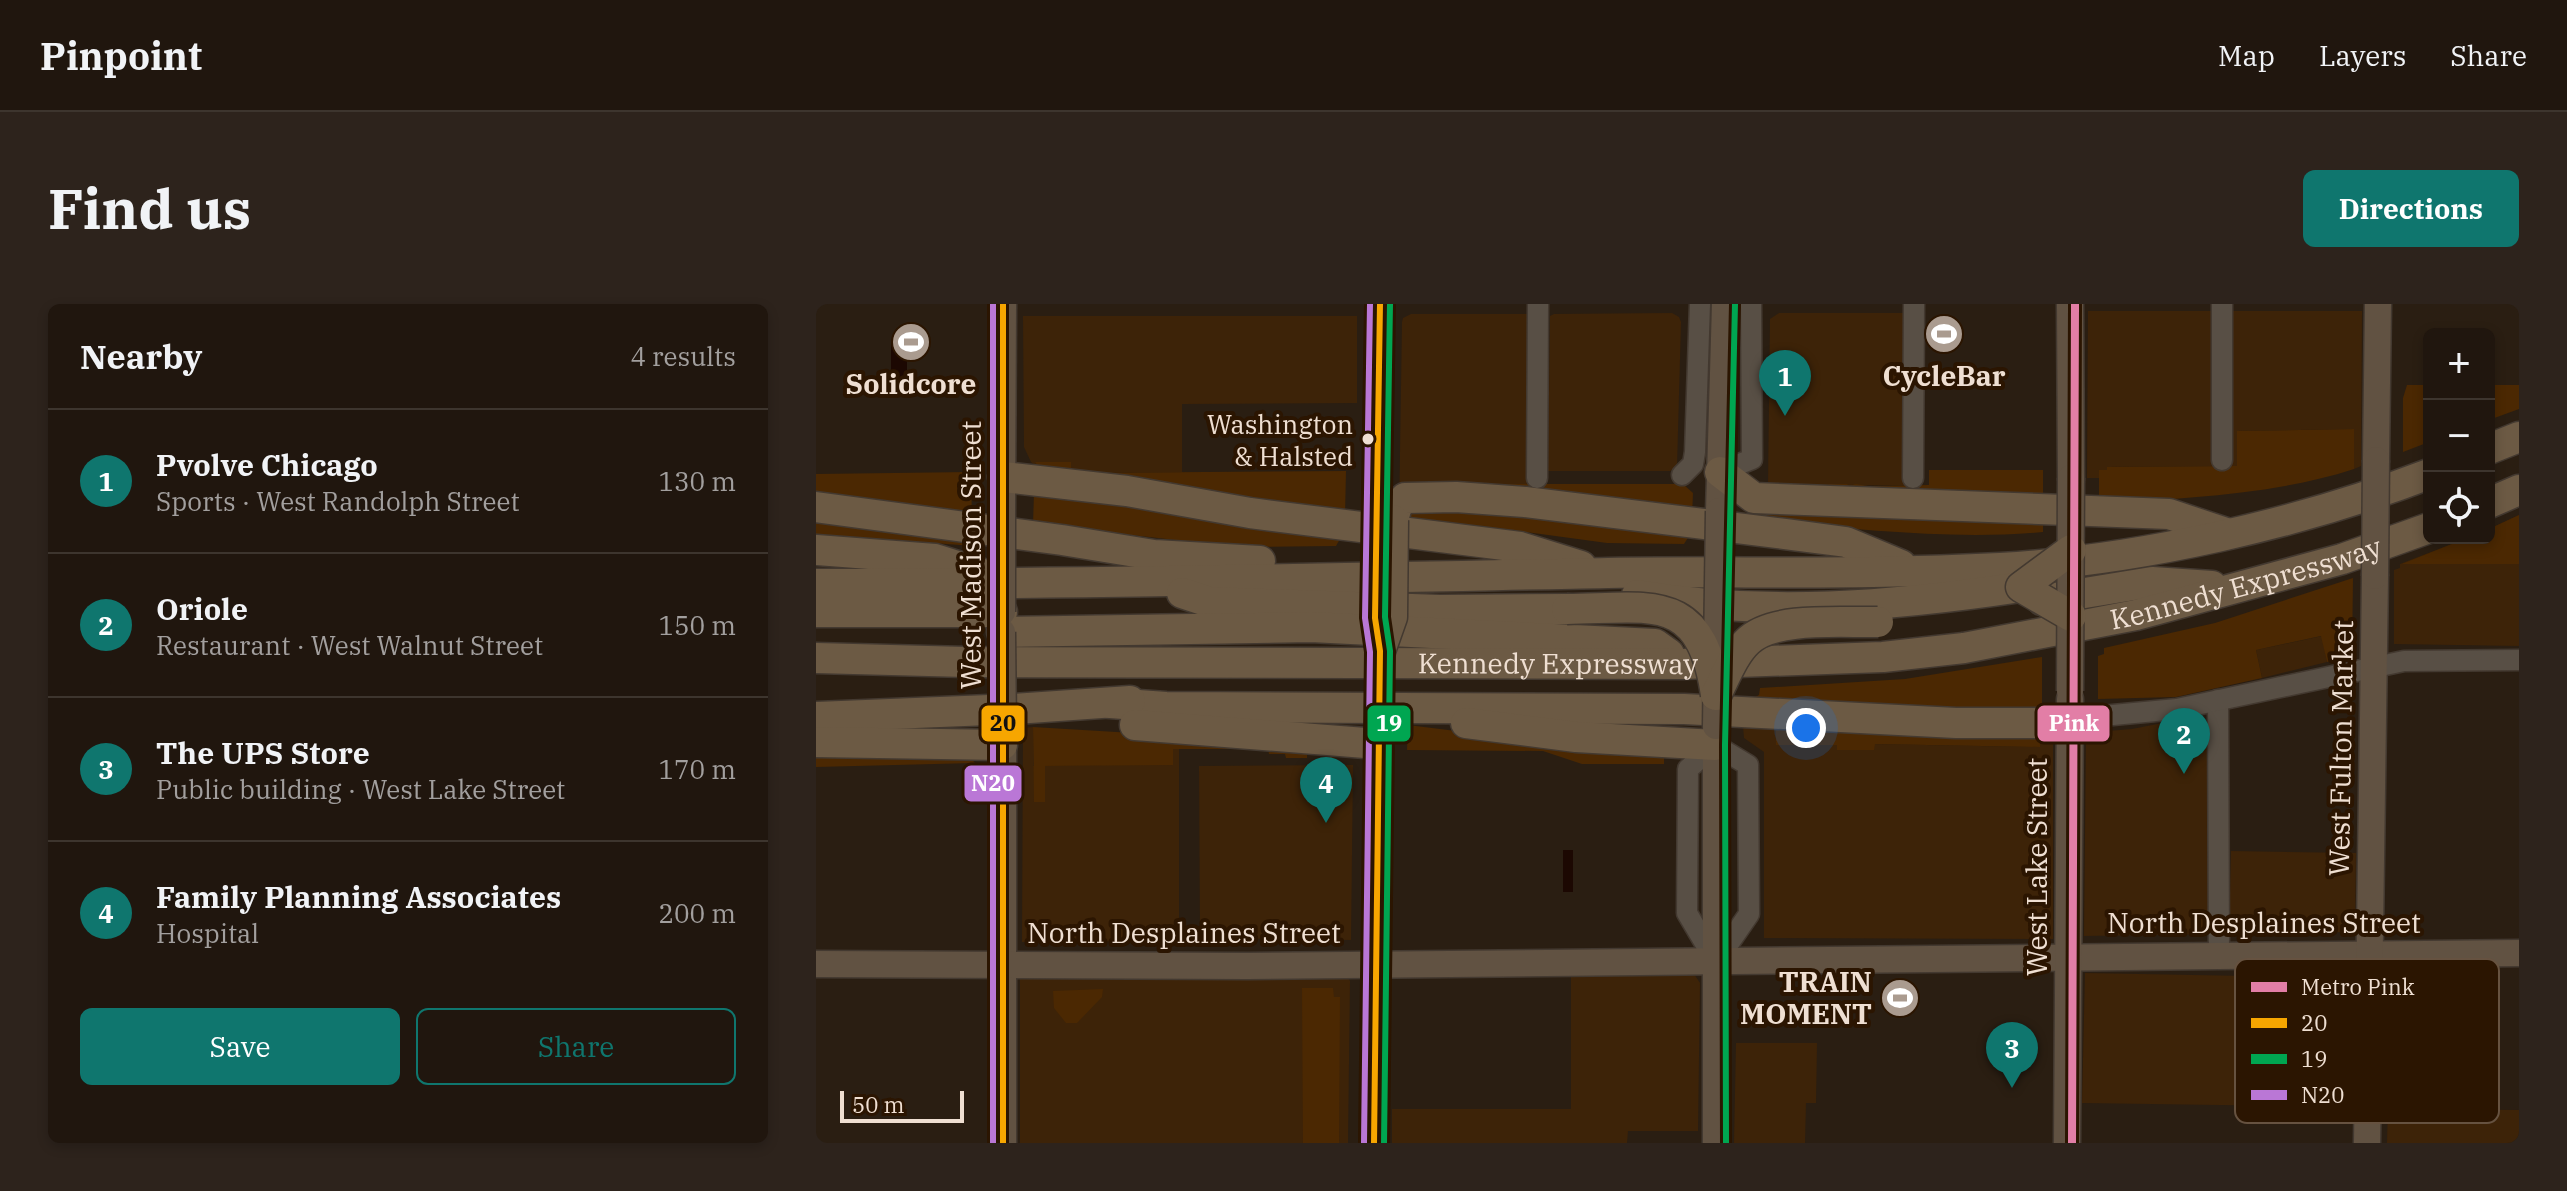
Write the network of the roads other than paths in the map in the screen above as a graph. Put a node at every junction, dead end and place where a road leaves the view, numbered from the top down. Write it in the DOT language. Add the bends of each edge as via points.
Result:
graph roads {
  1 [pos="1003,304"];
  2 [pos="1380,304"];
  3 [pos="1538,304"];
  4 [pos="1700,304"];
  5 [pos="1725,304"];
  6 [pos="1751,304"];
  7 [pos="1914,304"];
  8 [pos="2070,304"];
  9 [pos="2222,304"];
  10 [pos="2378,304"];
  11 [pos="2519,437"];
  12 [pos="2495,447"];
  13 [pos="2222,460"];
  14 [pos="1720,472"];
  15 [pos="1682,475"];
  16 [pos="2423,476"];
  17 [pos="1003,477"];
  18 [pos="1537,478"];
  19 [pos="1913,478"];
  20 [pos="2519,490"];
  21 [pos="2495,500"];
  22 [pos="816,507"];
  23 [pos="1384,519"];
  24 [pos="2423,530"];
  25 [pos="2228,534"];
  26 [pos="816,550"];
  27 [pos="2071,550"];
  28 [pos="1914,571"];
  29 [pos="1606,573"];
  30 [pos="1521,576"];
  31 [pos="1326,580"];
  32 [pos="1145,582"];
  33 [pos="1011,583"];
  34 [pos="816,584"];
  35 [pos="2021,587"];
  36 [pos="2239,588"];
  37 [pos="816,612"];
  38 [pos="1879,613"];
  39 [pos="2071,616"];
  40 [pos="1002,622"];
  41 [pos="1383,656"];
  42 [pos="816,658"];
  43 [pos="2519,660"];
  44 [pos="1683,664"];
  45 [pos="2374,669"];
  46 [pos="1716,695"];
  47 [pos="2218,700"];
  48 [pos="1110,703"];
  49 [pos="2070,705"];
  50 [pos="1414,708"];
  51 [pos="816,717"];
  52 [pos="1006,728"];
  53 [pos="1716,736"];
  54 [pos="1379,739"];
  55 [pos="816,742"];
  56 [pos="2519,953"];
  57 [pos="2371,954"];
  58 [pos="2219,955"];
  59 [pos="2069,956"];
  60 [pos="2371,959"];
  61 [pos="1716,962"];
  62 [pos="816,964"];
  63 [pos="1377,964"];
  64 [pos="1001,965"];
  65 [pos="2367,1123"];
  66 [pos="1003,1143"];
  67 [pos="1374,1143"];
  68 [pos="1716,1143"];
  69 [pos="2067,1143"];
  70 [pos="2367,1143"];
  1 -- 17 [label="main road, West Madison Street"];
  2 -- 23 [label="main road"];
  3 -- 18 [label="street"];
  4 -- 15 [label="street" via="1695,452 1693,464"];
  5 -- 14 [label="main road"];
  6 -- 14 [label="street" via="1752,459"];
  7 -- 19 [label="street"];
  8 -- 27 [label="main road, West Lake Street, bridge"];
  9 -- 13 [label="street"];
  10 -- 45 [label="main road, West Fulton Market, bridge"];
  11 -- 12 [label="highway"];
  14 -- 25 [label="highway" via="1754,498 2169,514"];
  14 -- 46 [label="main road, bridge"];
  16 -- 25 [label="highway, Kennedy Expressway"];
  17 -- 29 [label="highway" via="1520,547"];
  17 -- 40 [label="main road, West Madison Street, bridge"];
  20 -- 21 [label="highway"];
  22 -- 31 [label="highway" via="1154,555 1277,561"];
  23 -- 28 [label="highway" via="1405,498 1525,502 1846,542"];
  23 -- 41 [label="highway, bridge" via="1392,617"];
  24 -- 36 [label="highway, Kennedy Expressway"];
  25 -- 28 [label="highway, Kennedy Expressway" via="2077,559"];
  26 -- 33 [label="highway" via="935,559"];
  27 -- 35 [label="highway, bridge"];
  27 -- 39 [label="main road, West Lake Street, bridge"];
  28 -- 29 [label="highway, Kennedy Expressway"];
  29 -- 30 [label="highway, Kennedy Expressway"];
  30 -- 31 [label="highway, Kennedy Expressway"];
  30 -- 38 [label="highway" via="1703,603"];
  31 -- 32 [label="highway, Kennedy Expressway"];
  32 -- 33 [label="highway, Kennedy Expressway"];
  32 -- 46 [label="highway, bridge" via="1209,602 1440,610 1657,609 1696,631"];
  33 -- 34 [label="highway, Kennedy Expressway"];
  35 -- 38 [label="highway"];
  35 -- 39 [label="highway, bridge"];
  36 -- 38 [label="highway" via="2152,582 1988,610"];
  36 -- 44 [label="highway, Kennedy Expressway" via="2136,615 1964,648 1883,657"];
  37 -- 40 [label="highway"];
  38 -- 46 [label="highway, bridge" via="1759,633 1736,656"];
  39 -- 49 [label="main road, West Lake Street, bridge"];
  40 -- 44 [label="highway" via="1157,629 1311,627 1655,644"];
  40 -- 52 [label="main road, West Madison Street, bridge"];
  41 -- 42 [label="highway, Kennedy Expressway" via="981,662"];
  41 -- 44 [label="highway, Kennedy Expressway"];
  41 -- 48 [label="highway" via="1323,687"];
  41 -- 54 [label="main road, bridge"];
  43 -- 45 [label="street" via="2404,661"];
  45 -- 47 [label="street"];
  45 -- 57 [label="main road, West Fulton Market"];
  46 -- 53 [label="main road, bridge"];
  47 -- 49 [label="street" via="2177,709"];
  47 -- 58 [label="street"];
  48 -- 50 [label="highway"];
  48 -- 52 [label="highway"];
  49 -- 50 [label="highway" via="2044,723 1684,709"];
  49 -- 59 [label="main road, West Lake Street"];
  50 -- 53 [label="highway" via="1448,721 1547,733"];
  51 -- 52 [label="highway"];
  52 -- 54 [label="highway" via="1061,718"];
  52 -- 55 [label="highway"];
  52 -- 64 [label="main road, West Madison Street"];
  53 -- 61 [label="main road"];
  54 -- 63 [label="main road"];
  56 -- 57 [label="main road, North Desplaines Street"];
  57 -- 58 [label="main road, North Desplaines Street"];
  57 -- 60 [label="main road, West Fulton Market"];
  58 -- 59 [label="main road, North Desplaines Street"];
  59 -- 61 [label="main road, North Desplaines Street"];
  59 -- 69 [label="main road, West Lake Street"];
  61 -- 63 [label="main road, North Desplaines Street"];
  61 -- 68 [label="main road"];
  62 -- 64 [label="main road, North Desplaines Street"];
  63 -- 64 [label="main road, North Desplaines Street"];
  63 -- 67 [label="main road"];
  64 -- 66 [label="main road, West Madison Street"];
  65 -- 70 [label="main road, West Fulton Market"];
}
